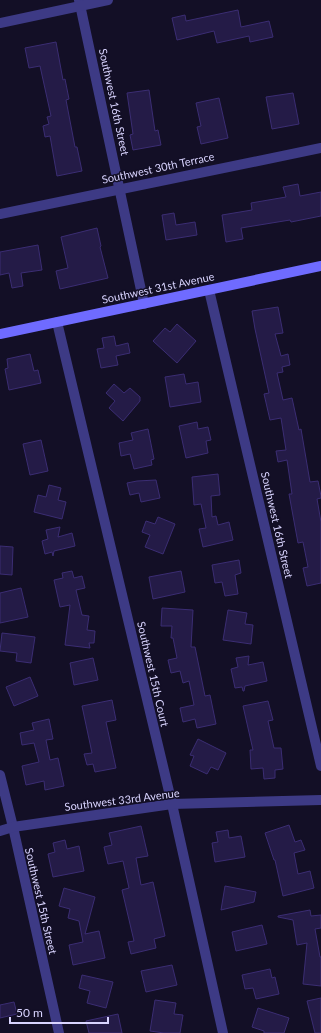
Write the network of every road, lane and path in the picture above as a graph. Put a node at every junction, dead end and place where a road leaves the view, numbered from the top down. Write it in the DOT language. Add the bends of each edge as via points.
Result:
graph roads {
  1 [pos="108,0"];
  2 [pos="80,3"];
  3 [pos="0,23"];
  4 [pos="321,148"];
  5 [pos="120,188"];
  6 [pos="0,214"];
  7 [pos="321,266"];
  8 [pos="209,290"];
  9 [pos="144,304"];
  10 [pos="58,322"];
  11 [pos="0,334"];
  12 [pos="321,766"];
  13 [pos="0,775"];
  14 [pos="321,800"];
  15 [pos="172,804"];
  16 [pos="13,827"];
  17 [pos="0,831"];
  18 [pos="58,1033"];
  19 [pos="223,1033"];
  1 -- 2 [label="street"];
  2 -- 3 [label="street"];
  2 -- 5 [label="street, Southwest 16th Street"];
  4 -- 5 [label="street, Southwest 30th Terrace"];
  5 -- 6 [label="street, Southwest 30th Terrace"];
  5 -- 9 [label="street, Southwest 16th Street"];
  7 -- 8 [label="street, Southwest 31st Avenue"];
  8 -- 9 [label="street, Southwest 31st Avenue"];
  8 -- 12 [label="street, Southwest 16th Street"];
  9 -- 10 [label="street, Southwest 31st Avenue"];
  10 -- 11 [label="street, Southwest 31st Avenue"];
  10 -- 15 [label="street, Southwest 15th Court"];
  13 -- 16 [label="street, Southwest 15th Street"];
  14 -- 15 [label="street, Southwest 33rd Avenue"];
  15 -- 16 [label="street, Southwest 33rd Avenue"];
  15 -- 19 [label="street, Southwest 15th Court"];
  16 -- 17 [label="street, Southwest 33rd Avenue"];
  16 -- 18 [label="street, Southwest 15th Street"];
}
